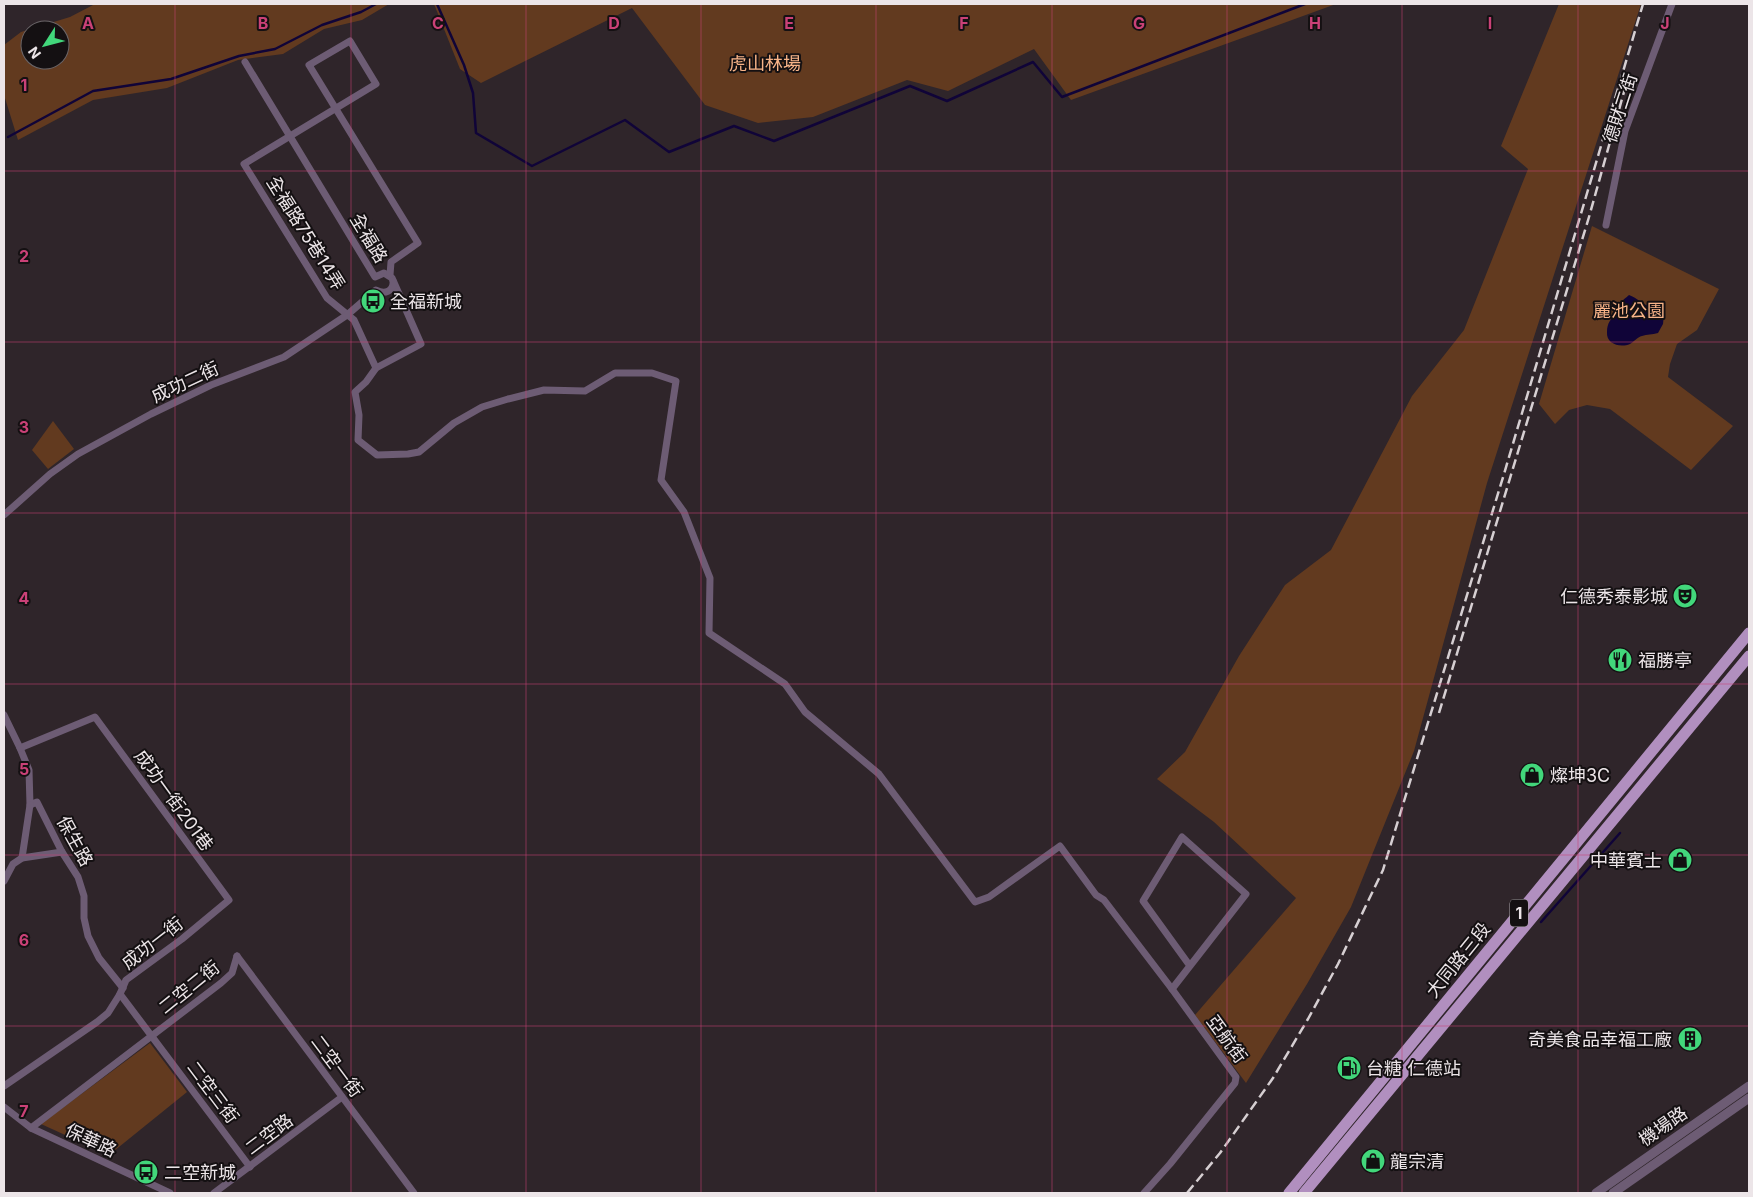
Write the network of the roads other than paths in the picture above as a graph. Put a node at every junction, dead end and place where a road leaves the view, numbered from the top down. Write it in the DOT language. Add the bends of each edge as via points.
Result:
graph roads {
  1 [pos="1672,4"];
  2 [pos="245,62"];
  3 [pos="336,108"];
  4 [pos="290,136"];
  5 [pos="1606,225"];
  6 [pos="375,277"];
  7 [pos="391,277"];
  8 [pos="376,290"];
  9 [pos="346,315"];
  10 [pos="376,368"];
  11 [pos="4,515"];
  12 [pos="1749,633"];
  13 [pos="1749,656"];
  14 [pos="4,715"];
  15 [pos="20,748"];
  16 [pos="30,805"];
  17 [pos="62,852"];
  18 [pos="22,858"];
  19 [pos="4,881"];
  20 [pos="229,900"];
  21 [pos="237,956"];
  22 [pos="1190,966"];
  23 [pos="1172,989"];
  24 [pos="121,991"];
  25 [pos="152,1037"];
  26 [pos="4,1086"];
  27 [pos="1749,1086"];
  28 [pos="342,1097"];
  29 [pos="1749,1098"];
  30 [pos="4,1107"];
  31 [pos="31,1128"];
  32 [pos="250,1167"];
  33 [pos="170,1193"];
  34 [pos="214,1193"];
  35 [pos="414,1193"];
  36 [pos="1144,1193"];
  37 [pos="1290,1193"];
  38 [pos="1304,1193"];
  39 [pos="1596,1193"];
  40 [pos="1613,1193"];
  1 -- 5 [label="street, 德財二街" via="1625,132"];
  2 -- 4 [label="street, 全福路"];
  3 -- 3 [label="street" via="376,84 350,40 309,65"];
  3 -- 4 [label="street"];
  3 -- 7 [label="street" via="418,243 391,262"];
  4 -- 6 [label="street, 全福路"];
  4 -- 9 [label="street, 全福路75巷14弄" via="244,164 327,298"];
  6 -- 7 [label="street, 全福路" via="384,273"];
  6 -- 8 [label="street"];
  7 -- 8 [label="street" via="393,287 385,293"];
  7 -- 10 [label="street, 全福路" via="421,344"];
  8 -- 9 [label="street, 成功二街"];
  9 -- 10 [label="street, 全福路75巷14弄" via="354,320"];
  9 -- 11 [label="street, 成功二街" via="284,356 211,385 101,440 50,474"];
  10 -- 23 [label="street, 亞航街" via="355,392 359,415 358,440 377,454 420,452 454,423 482,407 544,390 585,390 615,373 652,373 676,381 661,480 684,512 710,578 710,633 785,684 805,712 879,774 975,902 989,897 1060,846"];
  12 -- 37 [label="main road, 大同路三段 / 1"];
  13 -- 38 [label="main road, 大同路三段 / 1"];
  14 -- 15 [label="street"];
  15 -- 16 [label="street" via="29,770"];
  15 -- 20 [label="street, 成功一街201巷" via="95,717"];
  16 -- 17 [label="street, 保生路" via="38,802"];
  16 -- 18 [label="street"];
  17 -- 18 [label="street"];
  17 -- 24 [label="street, 保生路" via="78,877 84,896 88,936"];
  18 -- 19 [label="street" via="13,864"];
  20 -- 24 [label="street, 成功一街" via="126,980"];
  21 -- 25 [label="street, 二空二街" via="227,978"];
  21 -- 28 [label="street, 二空一街"];
  22 -- 22 [label="street" via="1143,901 1182,837 1246,894"];
  22 -- 23 [label="street"];
  23 -- 36 [label="street, 亞航街" via="1236,1080"];
  24 -- 25 [label="street, 保生路"];
  24 -- 26 [label="street, 成功一街" via="108,1013 97,1022"];
  25 -- 31 [label="street, 二空二街"];
  25 -- 32 [label="street, 二空三街"];
  27 -- 39 [label="street, 機場路"];
  28 -- 32 [label="street, 二空路"];
  28 -- 35 [label="street, 二空一街"];
  29 -- 40 [label="street, 機場路"];
  30 -- 31 [label="street, 保華路"];
  31 -- 33 [label="street, 保華路"];
  32 -- 34 [label="street, 二空路"];
}
